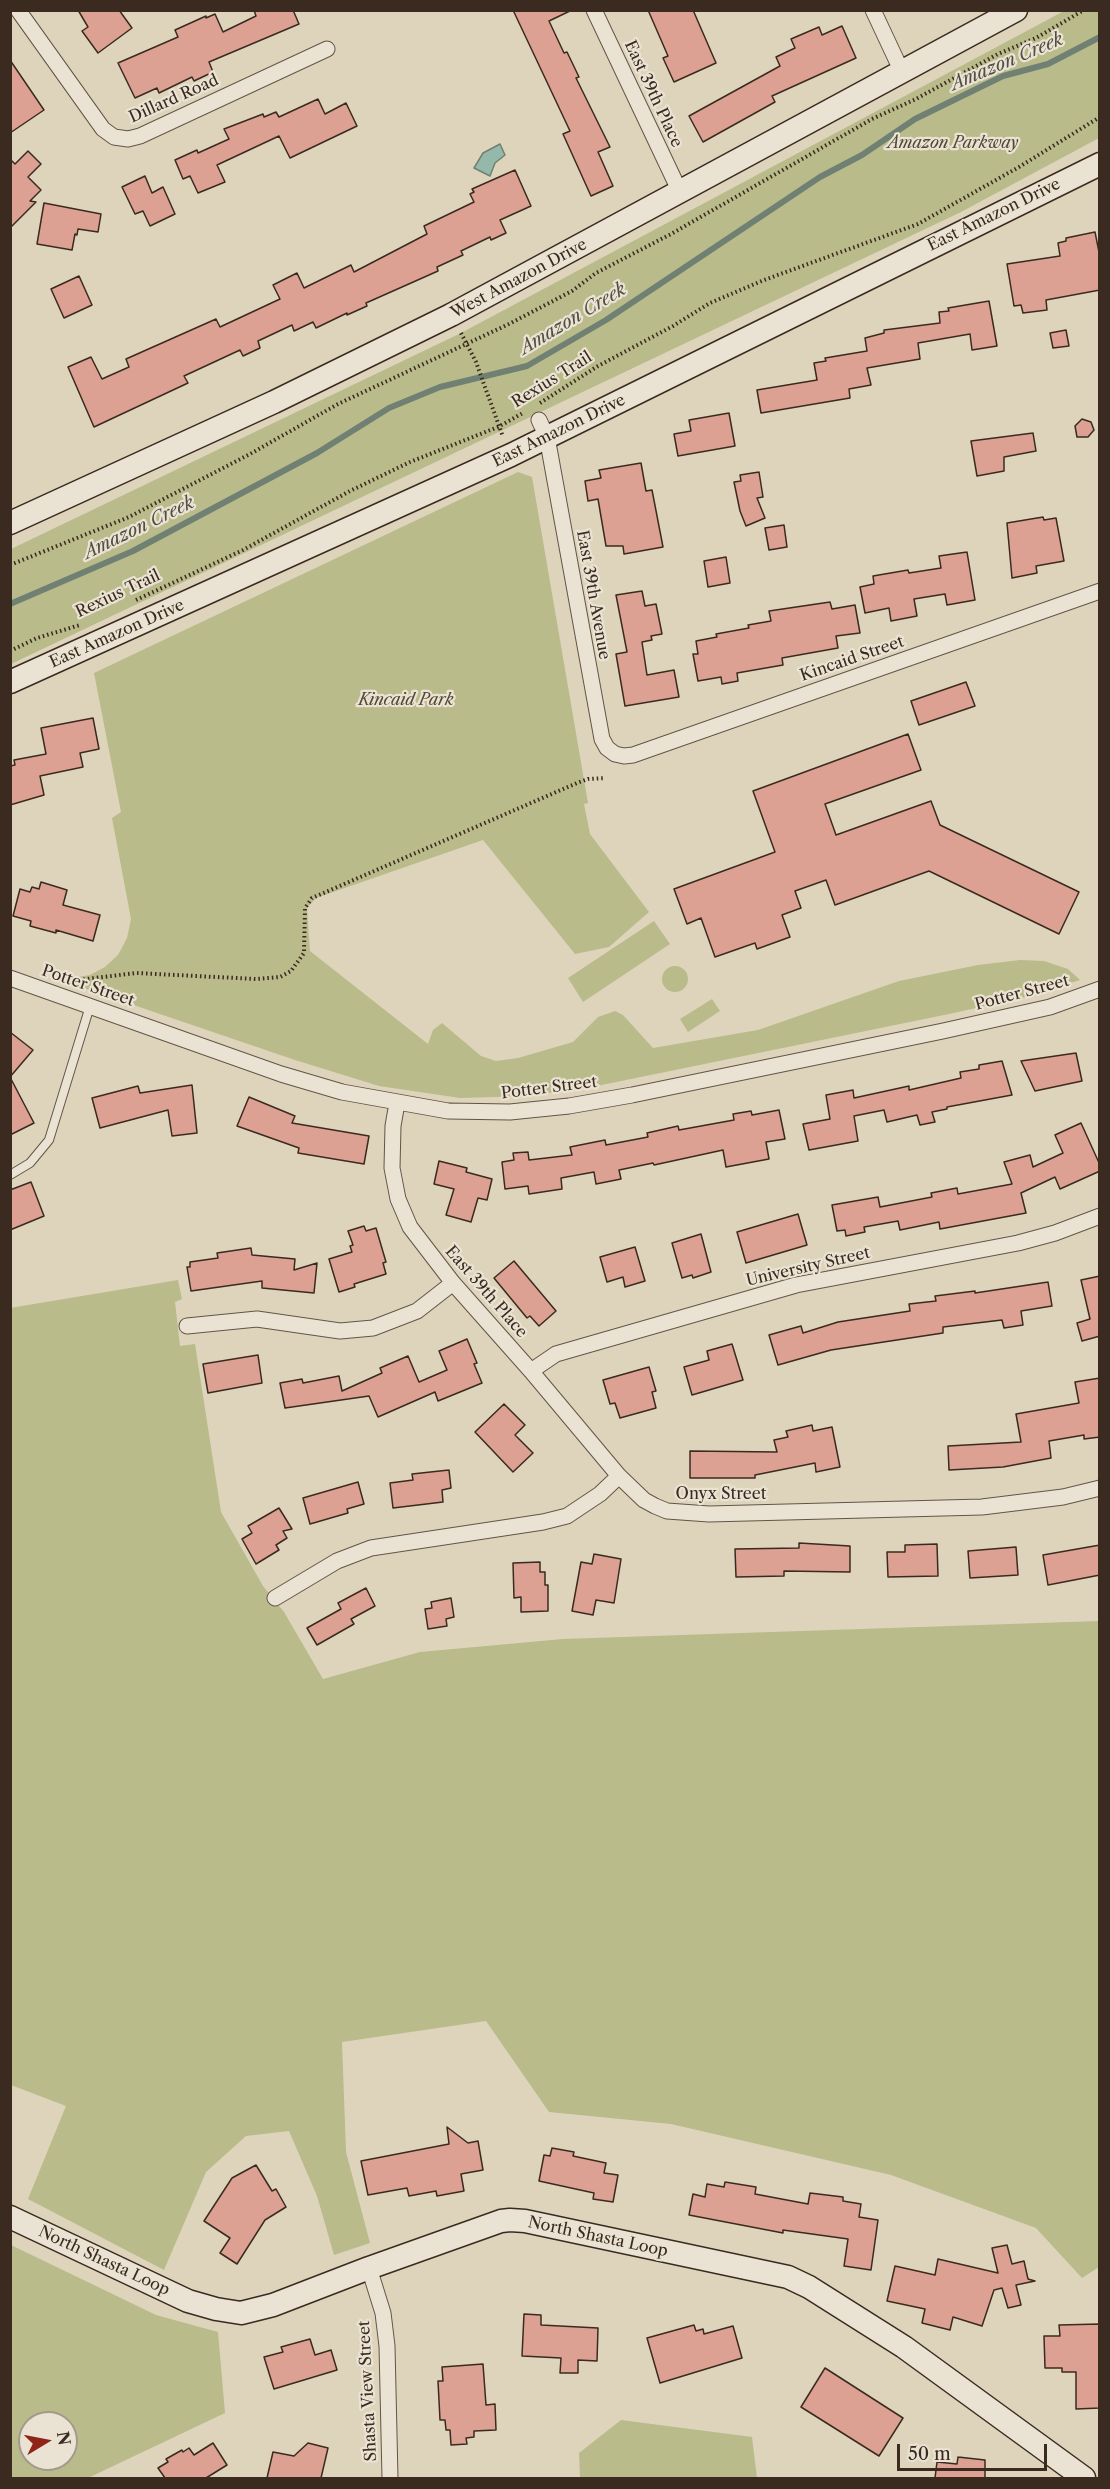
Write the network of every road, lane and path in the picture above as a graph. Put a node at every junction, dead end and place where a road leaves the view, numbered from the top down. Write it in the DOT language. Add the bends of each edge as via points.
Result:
graph roads {
  1 [pos="18,10"];
  2 [pos="594,10"];
  3 [pos="873,10"];
  4 [pos="1016,10"];
  5 [pos="1084,10"];
  6 [pos="327,49"];
  7 [pos="902,72"];
  8 [pos="1100,117"];
  9 [pos="1100,164"];
  10 [pos="680,192"];
  11 [pos="461,333"];
  12 [pos="466,344"];
  13 [pos="526,412"];
  14 [pos="540,421"];
  15 [pos="498,427"];
  16 [pos="503,437"];
  17 [pos="10,524"];
  18 [pos="10,565"];
  19 [pos="1100,591"];
  20 [pos="131,602"];
  21 [pos="89,621"];
  22 [pos="10,651"];
  23 [pos="10,682"];
  24 [pos="615,754"];
  25 [pos="605,778"];
  26 [pos="10,978"];
  27 [pos="37,987"];
  28 [pos="1098,992"];
  29 [pos="90,1006"];
  30 [pos="397,1103"];
  31 [pos="10,1175"];
  32 [pos="1100,1216"];
  33 [pos="453,1283"];
  34 [pos="187,1326"];
  35 [pos="531,1371"];
  36 [pos="619,1476"];
  37 [pos="1100,1488"];
  38 [pos="275,1598"];
  39 [pos="10,2217"];
  40 [pos="369,2268"];
  41 [pos="390,2478"];
  42 [pos="1084,2478"];
  1 -- 6 [label="street, Dillard Road" via="103,129 114,137 128,139"];
  2 -- 10 [label="street, East 39th Place"];
  3 -- 7 [label="street"];
  4 -- 7 [label="street, West Amazon Drive"];
  5 -- 12 [label="path" via="1044,34 872,119 596,273 572,291"];
  7 -- 10 [label="street, West Amazon Drive"];
  8 -- 14 [label="path, Rexius Trail" via="918,224 710,303 598,366"];
  9 -- 14 [label="street, East Amazon Drive"];
  10 -- 17 [label="street, West Amazon Drive" via="451,315"];
  11 -- 12 [label="path"];
  12 -- 15 [label="path"];
  12 -- 18 [label="path" via="338,404 129,516"];
  13 -- 15 [label="path, Rexius Trail"];
  14 -- 23 [label="street, East Amazon Drive"];
  14 -- 24 [label="street, East 39th Avenue" via="602,739"];
  15 -- 16 [label="path"];
  15 -- 20 [label="path, Rexius Trail" via="410,462 243,550"];
  19 -- 24 [label="street, Kincaid Street" via="633,755"];
  21 -- 22 [label="path, Rexius Trail"];
  25 -- 27 [label="path" via="577,783 312,898 305,908 304,953 291,971 280,977 118,974"];
  26 -- 27 [label="street, Potter Street"];
  27 -- 29 [label="street, Potter Street"];
  28 -- 30 [label="street, Potter Street" via="995,1020 568,1106 510,1112 448,1111"];
  29 -- 30 [label="street, Potter Street" via="281,1074"];
  29 -- 31 [label="lane" via="49,1140 30,1163"];
  30 -- 33 [label="street, East 39th Place" via="391,1150 398,1199 413,1233"];
  32 -- 35 [label="street, University Street" via="1018,1243 796,1286 556,1354"];
  33 -- 34 [label="street" via="417,1311 373,1328 340,1331 257,1319"];
  33 -- 35 [label="street, East 39th Place"];
  35 -- 36 [label="street, East 39th Place"];
  36 -- 37 [label="street, Onyx Street" via="644,1500 681,1513 982,1507 1063,1497"];
  36 -- 38 [label="street" via="567,1516 371,1548 337,1561"];
  39 -- 40 [label="street, North Shasta Loop" via="188,2301 241,2313 273,2305"];
  40 -- 41 [label="street, Shasta View Street" via="383,2313 387,2346"];
  40 -- 42 [label="street, North Shasta Loop" via="501,2221 517,2220 788,2277 904,2347"];
}
